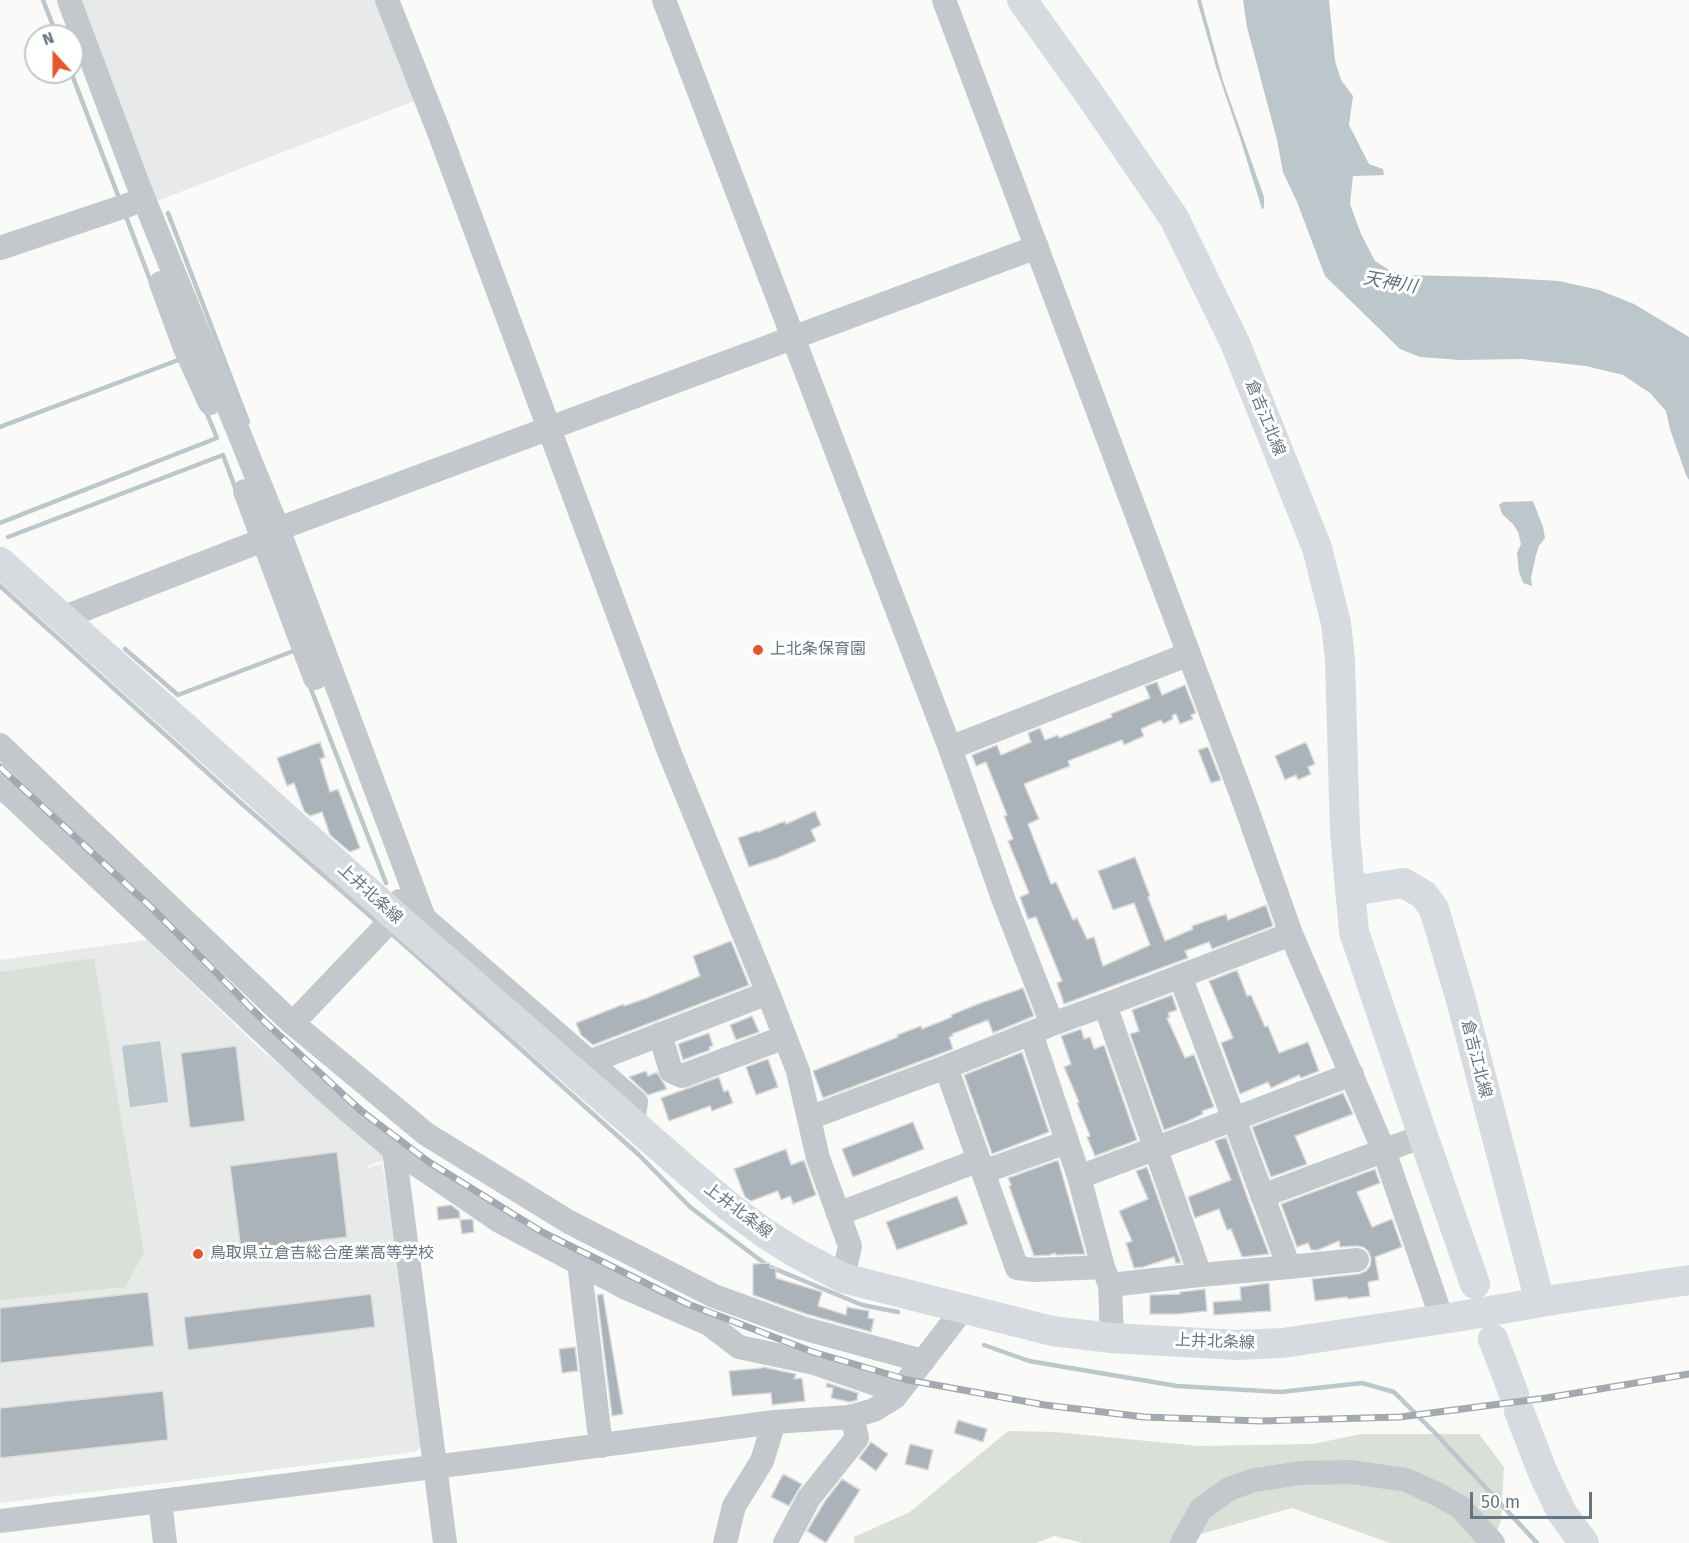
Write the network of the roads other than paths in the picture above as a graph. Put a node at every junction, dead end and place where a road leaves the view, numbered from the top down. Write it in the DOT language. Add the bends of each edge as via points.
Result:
graph roads {
  1 [pos="54,0"];
  2 [pos="69,0"];
  3 [pos="387,0"];
  4 [pos="664,0"];
  5 [pos="944,0"];
  6 [pos="1022,0"];
  7 [pos="63,24"];
  8 [pos="84,80"];
  9 [pos="131,204"];
  10 [pos="1036,247"];
  11 [pos="0,248"];
  12 [pos="793,338"];
  13 [pos="549,427"];
  14 [pos="270,534"];
  15 [pos="0,562"];
  16 [pos="62,618"];
  17 [pos="1189,654"];
  18 [pos="0,745"];
  19 [pos="950,748"];
  20 [pos="0,785"];
  21 [pos="1350,891"];
  22 [pos="405,909"];
  23 [pos="1291,934"];
  24 [pos="1180,976"];
  25 [pos="768,993"];
  26 [pos="1105,1005"];
  27 [pos="293,1023"];
  28 [pos="1041,1029"];
  29 [pos="660,1034"];
  30 [pos="785,1037"];
  31 [pos="589,1062"];
  32 [pos="946,1067"];
  33 [pos="1352,1074"];
  34 [pos="809,1118"];
  35 [pos="1234,1119"];
  36 [pos="633,1122"];
  37 [pos="1423,1136"];
  38 [pos="1067,1142"];
  39 [pos="1156,1148"];
  40 [pos="394,1149"];
  41 [pos="1384,1151"];
  42 [pos="981,1166"];
  43 [pos="1079,1177"];
  44 [pos="1262,1196"];
  45 [pos="838,1214"];
  46 [pos="1357,1260"];
  47 [pos="579,1263"];
  48 [pos="1289,1267"];
  49 [pos="1200,1275"];
  50 [pos="1107,1276"];
  51 [pos="843,1278"];
  52 [pos="1689,1280"];
  53 [pos="1475,1284"];
  54 [pos="1549,1300"];
  55 [pos="963,1309"];
  56 [pos="1442,1319"];
  57 [pos="1112,1338"];
  58 [pos="1493,1339"];
  59 [pos="923,1361"];
  60 [pos="899,1392"];
  61 [pos="852,1416"];
  62 [pos="774,1422"];
  63 [pos="601,1446"];
  64 [pos="436,1466"];
  65 [pos="160,1501"];
  66 [pos="0,1521"];
  67 [pos="165,1543"];
  68 [pos="445,1543"];
  69 [pos="724,1543"];
  70 [pos="785,1543"];
  71 [pos="1182,1543"];
  72 [pos="1493,1543"];
  73 [pos="1584,1543"];
  1 -- 7 [label="street"];
  2 -- 14 [label="street"];
  3 -- 13 [label="street"];
  4 -- 12 [label="street"];
  5 -- 10 [label="street"];
  6 -- 21 [label="main road, 倉吉江北線" via="1174,218 1235,343 1317,548 1336,624 1340,660"];
  8 -- 9 [label="street"];
  9 -- 11 [label="street"];
  9 -- 14 [label="street" via="185,348"];
  10 -- 12 [label="street"];
  10 -- 17 [label="street"];
  12 -- 13 [label="street"];
  12 -- 19 [label="street"];
  13 -- 14 [label="street"];
  13 -- 25 [label="street" via="670,754"];
  14 -- 16 [label="street"];
  14 -- 22 [label="street"];
  15 -- 16 [label="main road, 上井北条線"];
  16 -- 22 [label="main road, 上井北条線"];
  17 -- 19 [label="street"];
  17 -- 23 [label="street"];
  18 -- 27 [label="street"];
  19 -- 28 [label="street" via="1004,901"];
  20 -- 40 [label="street" via="280,1049"];
  21 -- 37 [label="main road, 倉吉江北線" via="1354,932"];
  21 -- 54 [label="main road, 倉吉江北線" via="1404,883 1424,895 1434,909"];
  22 -- 27 [label="street"];
  22 -- 31 [label="street" via="424,918"];
  22 -- 36 [label="main road, 上井北条線"];
  23 -- 24 [label="street"];
  23 -- 33 [label="street"];
  24 -- 26 [label="street"];
  24 -- 35 [label="street"];
  25 -- 29 [label="street"];
  25 -- 30 [label="street"];
  26 -- 28 [label="street"];
  26 -- 39 [label="street"];
  27 -- 59 [label="street" via="426,1134 569,1222 714,1296 802,1328"];
  28 -- 32 [label="street"];
  28 -- 38 [label="street"];
  29 -- 30 [label="street" via="671,1071 682,1076"];
  29 -- 31 [label="street"];
  30 -- 34 [label="street"];
  31 -- 36 [label="street" via="636,1102"];
  32 -- 34 [label="street"];
  32 -- 42 [label="street"];
  33 -- 35 [label="street"];
  33 -- 41 [label="street"];
  34 -- 45 [label="street"];
  35 -- 39 [label="street"];
  35 -- 44 [label="street"];
  36 -- 51 [label="main road, 上井北条線" via="748,1220 796,1253"];
  37 -- 41 [label="street"];
  37 -- 53 [label="main road, 倉吉江北線"];
  38 -- 42 [label="street"];
  38 -- 43 [label="street"];
  39 -- 43 [label="street"];
  39 -- 49 [label="street"];
  40 -- 47 [label="street" via="501,1222"];
  40 -- 64 [label="street"];
  41 -- 44 [label="street"];
  41 -- 56 [label="street"];
  42 -- 45 [label="street"];
  42 -- 50 [label="street" via="1017,1268"];
  43 -- 50 [label="street"];
  44 -- 48 [label="street"];
  45 -- 51 [label="street" via="850,1246"];
  46 -- 48 [label="street"];
  47 -- 60 [label="street" via="709,1324 738,1347 814,1363"];
  47 -- 63 [label="street"];
  48 -- 49 [label="street"];
  49 -- 50 [label="street"];
  50 -- 57 [label="street"];
  51 -- 55 [label="main road, 上井北条線"];
  52 -- 54 [label="main road, 上井北条線"];
  54 -- 56 [label="main road, 上井北条線"];
  55 -- 57 [label="main road, 上井北条線" via="1052,1331"];
  55 -- 59 [label="street"];
  56 -- 57 [label="main road, 上井北条線" via="1283,1343 1236,1345"];
  58 -- 73 [label="main road" via="1543,1473 1562,1513"];
  59 -- 60 [label="street"];
  60 -- 61 [label="street" via="874,1410"];
  61 -- 62 [label="street"];
  61 -- 70 [label="street" via="857,1438 809,1498"];
  62 -- 63 [label="street"];
  62 -- 69 [label="street" via="762,1461 734,1506"];
  63 -- 64 [label="street"];
  64 -- 65 [label="street"];
  64 -- 68 [label="street"];
  65 -- 66 [label="street"];
  65 -- 67 [label="street"];
  71 -- 72 [label="street" via="1201,1509 1229,1489 1254,1480 1301,1473 1352,1472 1406,1480 1437,1494 1460,1507"];
}
